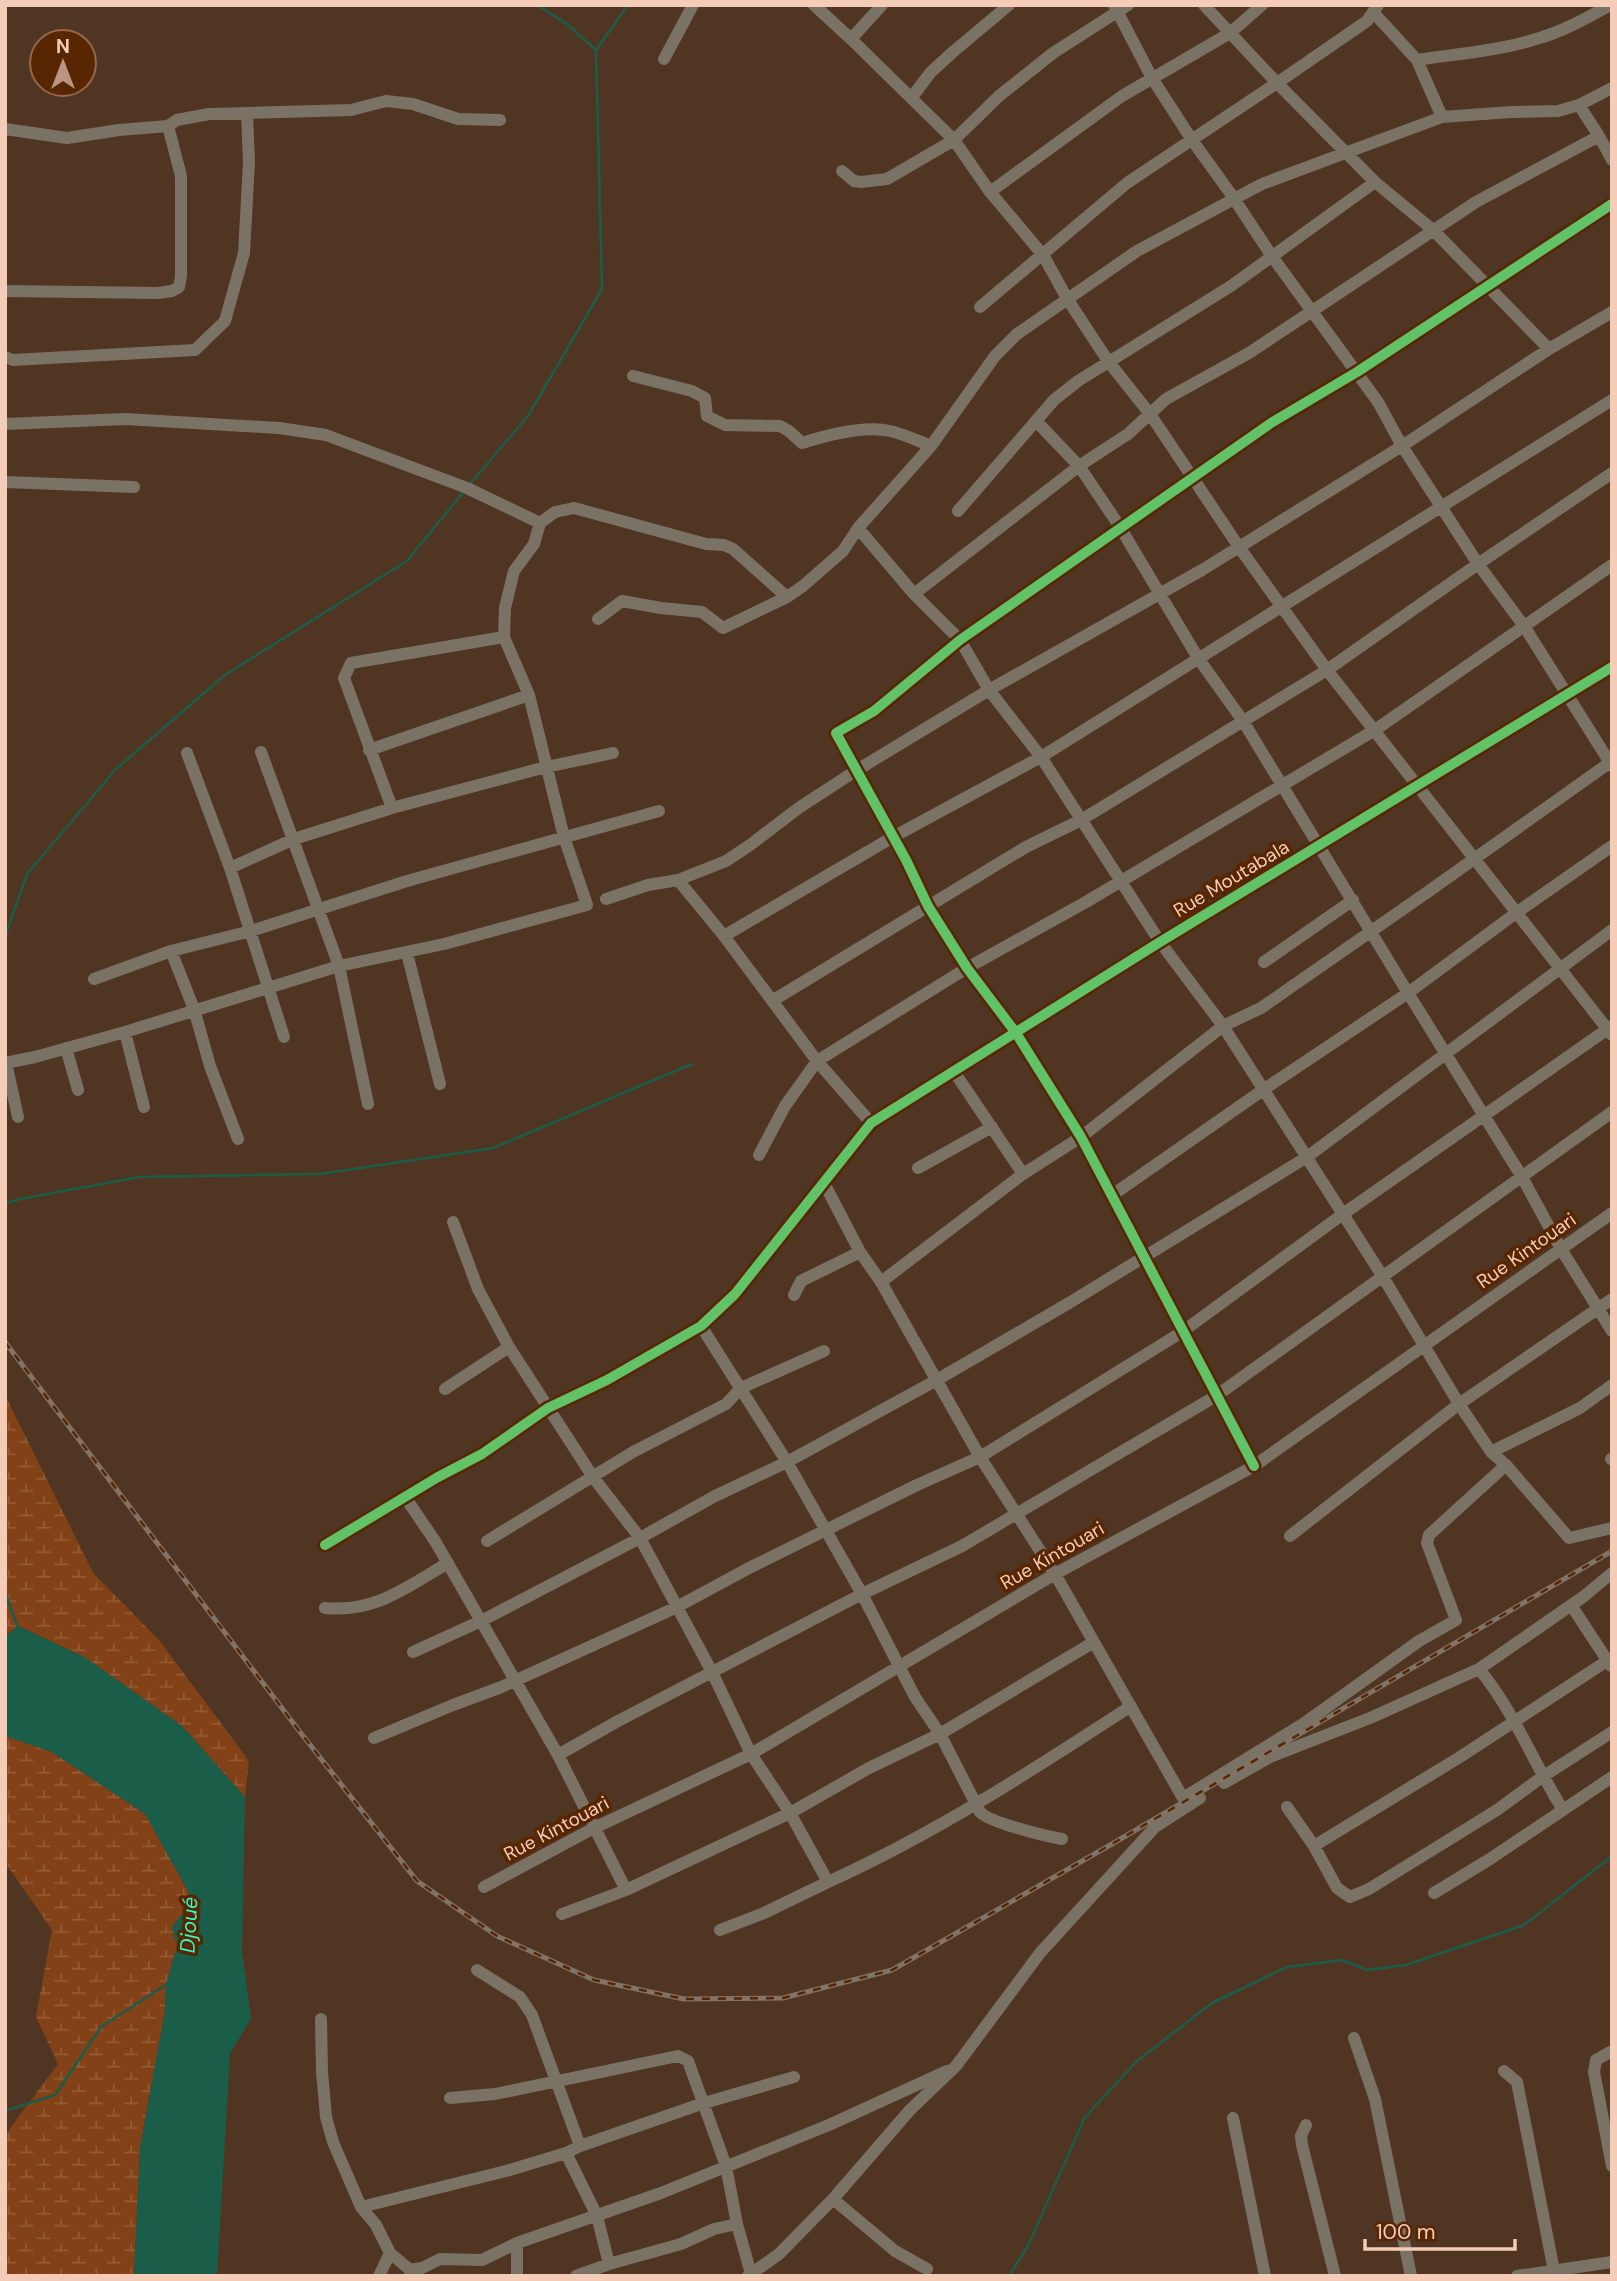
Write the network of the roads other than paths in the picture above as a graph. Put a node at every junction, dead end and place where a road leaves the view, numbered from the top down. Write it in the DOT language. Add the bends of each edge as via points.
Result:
graph roads {
  1 [pos="693,5"];
  2 [pos="814,5"];
  3 [pos="882,5"];
  4 [pos="1009,5"];
  5 [pos="1204,5"];
  6 [pos="1262,5"];
  7 [pos="1611,5"];
  8 [pos="1120,7"];
  9 [pos="1376,8"];
  10 [pos="1230,33"];
  11 [pos="851,39"];
  12 [pos="664,59"];
  13 [pos="1417,60"];
  14 [pos="1152,78"];
  15 [pos="1277,83"];
  16 [pos="1612,88"];
  17 [pos="912,97"];
  18 [pos="1579,105"];
  19 [pos="247,114"];
  20 [pos="1442,117"];
  21 [pos="500,120"];
  22 [pos="168,126"];
  23 [pos="5,129"];
  24 [pos="1600,136"];
  25 [pos="954,140"];
  26 [pos="1192,140"];
  27 [pos="1347,152"];
  28 [pos="1612,160"];
  29 [pos="842,171"];
  30 [pos="1375,182"];
  31 [pos="990,192"];
  32 [pos="1233,197"];
  33 [pos="1612,204"];
  34 [pos="1433,230"];
  35 [pos="1043,255"];
  36 [pos="1271,255"];
  37 [pos="1489,287"];
  38 [pos="5,291"];
  39 [pos="1068,300"];
  40 [pos="980,307"];
  41 [pos="1311,312"];
  42 [pos="1612,313"];
  43 [pos="1549,349"];
  44 [pos="5,357"];
  45 [pos="1108,362"];
  46 [pos="1357,372"];
  47 [pos="633,376"];
  48 [pos="1612,400"];
  49 [pos="1150,414"];
  50 [pos="1037,422"];
  51 [pos="5,424"];
  52 [pos="932,446"];
  53 [pos="1402,446"];
  54 [pos="1079,466"];
  55 [pos="1612,473"];
  56 [pos="1193,477"];
  57 [pos="5,482"];
  58 [pos="134,487"];
  59 [pos="1441,507"];
  60 [pos="958,511"];
  61 [pos="540,523"];
  62 [pos="1120,527"];
  63 [pos="858,528"];
  64 [pos="1239,547"];
  65 [pos="1478,564"];
  66 [pos="1612,565"];
  67 [pos="915,594"];
  68 [pos="1160,595"];
  69 [pos="787,597"];
  70 [pos="1281,607"];
  71 [pos="598,619"];
  72 [pos="1524,626"];
  73 [pos="504,638"];
  74 [pos="960,640"];
  75 [pos="1198,658"];
  76 [pos="1612,667"];
  77 [pos="1327,670"];
  78 [pos="989,690"];
  79 [pos="529,695"];
  80 [pos="1565,695"];
  81 [pos="1243,721"];
  82 [pos="1375,730"];
  83 [pos="369,750"];
  84 [pos="261,752"];
  85 [pos="187,753"];
  86 [pos="613,753"];
  87 [pos="1041,757"];
  88 [pos="1611,763"];
  89 [pos="546,767"];
  90 [pos="857,770"];
  91 [pos="1419,785"];
  92 [pos="1283,786"];
  93 [pos="392,808"];
  94 [pos="659,811"];
  95 [pos="1081,820"];
  96 [pos="893,837"];
  97 [pos="564,838"];
  98 [pos="294,839"];
  99 [pos="1319,844"];
  100 [pos="1612,846"];
  101 [pos="1474,858"];
  102 [pos="230,868"];
  103 [pos="678,880"];
  104 [pos="1121,880"];
  105 [pos="606,899"];
  106 [pos="1353,900"];
  107 [pos="928,906"];
  108 [pos="318,909"];
  109 [pos="1516,913"];
  110 [pos="1372,930"];
  111 [pos="1612,930"];
  112 [pos="251,931"];
  113 [pos="724,936"];
  114 [pos="1160,942"];
  115 [pos="172,951"];
  116 [pos="407,953"];
  117 [pos="1264,962"];
  118 [pos="339,966"];
  119 [pos="1561,967"];
  120 [pos="967,968"];
  121 [pos="94,979"];
  122 [pos="268,987"];
  123 [pos="1408,993"];
  124 [pos="772,1001"];
  125 [pos="194,1009"];
  126 [pos="1223,1026"];
  127 [pos="1610,1030"];
  128 [pos="125,1032"];
  129 [pos="1016,1032"];
  130 [pos="284,1037"];
  131 [pos="66,1048"];
  132 [pos="1446,1055"];
  133 [pos="817,1060"];
  134 [pos="5,1063"];
  135 [pos="953,1070"];
  136 [pos="440,1084"];
  137 [pos="78,1090"];
  138 [pos="1263,1090"];
  139 [pos="368,1104"];
  140 [pos="144,1107"];
  141 [pos="1612,1112"];
  142 [pos="1483,1115"];
  143 [pos="18,1117"];
  144 [pos="871,1123"];
  145 [pos="992,1126"];
  146 [pos="1081,1137"];
  147 [pos="238,1139"];
  148 [pos="759,1155"];
  149 [pos="1307,1157"];
  150 [pos="918,1168"];
  151 [pos="1023,1174"];
  152 [pos="1522,1177"];
  153 [pos="824,1183"];
  154 [pos="1111,1196"];
  155 [pos="1343,1213"];
  156 [pos="1612,1213"];
  157 [pos="453,1222"];
  158 [pos="1561,1249"];
  159 [pos="860,1252"];
  160 [pos="1143,1257"];
  161 [pos="1383,1277"];
  162 [pos="881,1282"];
  163 [pos="794,1295"];
  164 [pos="1612,1299"];
  165 [pos="1598,1308"];
  166 [pos="701,1326"];
  167 [pos="1612,1331"];
  168 [pos="1182,1332"];
  169 [pos="1424,1346"];
  170 [pos="509,1347"];
  171 [pos="824,1351"];
  172 [pos="935,1381"];
  173 [pos="1612,1385"];
  174 [pos="741,1388"];
  175 [pos="445,1389"];
  176 [pos="1216,1396"];
  177 [pos="1459,1404"];
  178 [pos="548,1408"];
  179 [pos="1491,1452"];
  180 [pos="980,1457"];
  181 [pos="787,1462"];
  182 [pos="1506,1465"];
  183 [pos="1254,1466"];
  184 [pos="593,1477"];
  185 [pos="405,1497"];
  186 [pos="1017,1514"];
  187 [pos="1612,1528"];
  188 [pos="826,1530"];
  189 [pos="1290,1536"];
  190 [pos="640,1538"];
  191 [pos="487,1541"];
  192 [pos="325,1545"];
  193 [pos="448,1563"];
  194 [pos="1612,1573"];
  195 [pos="1055,1574"];
  196 [pos="862,1594"];
  197 [pos="1571,1605"];
  198 [pos="325,1608"];
  199 [pos="675,1608"];
  200 [pos="481,1621"];
  201 [pos="1094,1642"];
  202 [pos="413,1652"];
  203 [pos="1609,1664"];
  204 [pos="899,1667"];
  205 [pos="1479,1669"];
  206 [pos="712,1672"];
  207 [pos="515,1681"];
  208 [pos="1131,1706"];
  209 [pos="1513,1722"];
  210 [pos="1612,1732"];
  211 [pos="940,1734"];
  212 [pos="374,1738"];
  213 [pos="751,1754"];
  214 [pos="558,1755"];
  215 [pos="1542,1777"];
  216 [pos="1612,1777"];
  217 [pos="976,1803"];
  218 [pos="1287,1807"];
  219 [pos="1563,1810"];
  220 [pos="790,1813"];
  221 [pos="594,1828"];
  222 [pos="1062,1839"];
  223 [pos="1314,1846"];
  224 [pos="828,1882"];
  225 [pos="484,1887"];
  226 [pos="626,1890"];
  227 [pos="1434,1893"];
  228 [pos="562,1914"];
  229 [pos="720,1930"];
  230 [pos="477,1970"];
  231 [pos="321,2019"];
  232 [pos="1354,2038"];
  233 [pos="1612,2051"];
  234 [pos="956,2066"];
  235 [pos="1504,2071"];
  236 [pos="793,2077"];
  237 [pos="557,2080"];
  238 [pos="450,2098"];
  239 [pos="704,2103"];
  240 [pos="1233,2118"];
  241 [pos="1306,2125"];
  242 [pos="580,2146"];
  243 [pos="566,2153"];
  244 [pos="726,2166"];
  245 [pos="1612,2166"];
  246 [pos="833,2199"];
  247 [pos="361,2207"];
  248 [pos="597,2216"];
  249 [pos="737,2224"];
  250 [pos="517,2243"];
  251 [pos="390,2253"];
  252 [pos="1612,2262"];
  253 [pos="609,2264"];
  254 [pos="927,2269"];
  255 [pos="1555,2272"];
  256 [pos="414,2273"];
  257 [pos="750,2275"];
  258 [pos="379,2276"];
  259 [pos="517,2276"];
  260 [pos="576,2276"];
  261 [pos="1265,2276"];
  262 [pos="1335,2276"];
  263 [pos="1411,2276"];
  264 [pos="1517,2276"];
  1 -- 12 [label="street"];
  2 -- 11 [label="street"];
  3 -- 11 [label="street"];
  4 -- 17 [label="street" via="954,51"];
  5 -- 10 [label="street"];
  6 -- 10 [label="street"];
  7 -- 13 [label="street" via="1536,39"];
  8 -- 14 [label="street"];
  8 -- 25 [label="street" via="999,96"];
  9 -- 13 [label="street"];
  9 -- 15 [label="street" via="1367,21"];
  10 -- 14 [label="street"];
  10 -- 15 [label="street"];
  11 -- 17 [label="street"];
  13 -- 20 [label="street"];
  14 -- 26 [label="street"];
  14 -- 31 [label="street"];
  15 -- 26 [label="street"];
  15 -- 27 [label="street"];
  16 -- 18 [label="street"];
  17 -- 25 [label="street"];
  18 -- 20 [label="street" via="1558,111"];
  18 -- 24 [label="street"];
  19 -- 21 [label="street" via="351,110 386,101 413,104 458,119"];
  19 -- 22 [label="street" via="209,114"];
  19 -- 44 [label="street" via="244,253 225,321 195,350"];
  20 -- 27 [label="street"];
  22 -- 23 [label="street" via="67,138"];
  22 -- 38 [label="street" via="181,176 179,287 158,293"];
  24 -- 28 [label="street"];
  24 -- 34 [label="street"];
  25 -- 29 [label="street" via="887,179 861,182"];
  25 -- 31 [label="street"];
  26 -- 32 [label="street"];
  26 -- 35 [label="street" via="1127,183"];
  27 -- 30 [label="street"];
  27 -- 32 [label="street"];
  30 -- 34 [label="street"];
  30 -- 36 [label="street"];
  31 -- 35 [label="street"];
  32 -- 36 [label="street"];
  32 -- 39 [label="street" via="1137,251"];
  33 -- 37 [label="street"];
  34 -- 37 [label="street"];
  34 -- 41 [label="street"];
  35 -- 39 [label="street"];
  35 -- 40 [label="street"];
  36 -- 41 [label="street"];
  36 -- 45 [label="street" via="1231,286"];
  37 -- 43 [label="street"];
  37 -- 46 [label="street"];
  39 -- 45 [label="street"];
  39 -- 52 [label="street" via="1017,334 995,356"];
  41 -- 46 [label="street"];
  41 -- 49 [label="street" via="1166,399"];
  42 -- 43 [label="street"];
  43 -- 53 [label="street"];
  45 -- 49 [label="street"];
  45 -- 50 [label="street" via="1054,400"];
  46 -- 53 [label="street"];
  46 -- 56 [label="street"];
  47 -- 52 [label="street" via="692,391 705,398 707,416 726,425 780,426 802,443 853,431 887,430"];
  48 -- 59 [label="street"];
  49 -- 54 [label="street"];
  49 -- 56 [label="street"];
  50 -- 54 [label="street"];
  50 -- 60 [label="street"];
  51 -- 61 [label="street" via="126,419 326,435 467,488"];
  52 -- 63 [label="street"];
  53 -- 59 [label="street"];
  53 -- 64 [label="street"];
  54 -- 62 [label="street"];
  54 -- 67 [label="street"];
  55 -- 65 [label="street"];
  56 -- 62 [label="street"];
  56 -- 64 [label="street"];
  57 -- 58 [label="street"];
  59 -- 65 [label="street"];
  59 -- 70 [label="street"];
  61 -- 69 [label="street" via="555,512 574,509 724,545"];
  61 -- 73 [label="street" via="534,544 510,581"];
  62 -- 68 [label="street"];
  62 -- 74 [label="street"];
  63 -- 67 [label="street"];
  63 -- 69 [label="street" via="843,551"];
  64 -- 68 [label="street"];
  64 -- 70 [label="street"];
  65 -- 72 [label="street"];
  65 -- 77 [label="street"];
  66 -- 72 [label="street"];
  67 -- 74 [label="street"];
  68 -- 75 [label="street"];
  68 -- 78 [label="street"];
  69 -- 71 [label="street" via="723,628 702,612 622,601"];
  70 -- 75 [label="street"];
  70 -- 77 [label="street"];
  72 -- 80 [label="street"];
  72 -- 82 [label="street"];
  73 -- 79 [label="street"];
  73 -- 83 [label="street" via="351,663 344,678"];
  74 -- 78 [label="street"];
  74 -- 90 [label="street" via="874,711 836,733"];
  75 -- 81 [label="street"];
  75 -- 87 [label="street"];
  76 -- 80 [label="street, Rue Moutabala"];
  77 -- 81 [label="street"];
  77 -- 82 [label="street"];
  78 -- 87 [label="street"];
  78 -- 90 [label="street"];
  79 -- 83 [label="street"];
  79 -- 89 [label="street"];
  80 -- 88 [label="street"];
  80 -- 91 [label="street, Rue Moutabala"];
  81 -- 92 [label="street"];
  81 -- 95 [label="street"];
  82 -- 91 [label="street"];
  82 -- 92 [label="street"];
  83 -- 93 [label="street"];
  84 -- 98 [label="street"];
  85 -- 102 [label="street"];
  86 -- 89 [label="street"];
  87 -- 95 [label="street"];
  87 -- 96 [label="street"];
  88 -- 101 [label="street"];
  89 -- 93 [label="street"];
  89 -- 97 [label="street"];
  90 -- 96 [label="street"];
  90 -- 103 [label="street" via="726,861"];
  91 -- 99 [label="street, Rue Moutabala"];
  91 -- 101 [label="street"];
  92 -- 99 [label="street"];
  92 -- 104 [label="street"];
  93 -- 98 [label="street"];
  94 -- 97 [label="street"];
  95 -- 104 [label="street"];
  95 -- 107 [label="street"];
  96 -- 107 [label="street"];
  96 -- 113 [label="street"];
  97 -- 108 [label="street"];
  97 -- 116 [label="street" via="587,905"];
  98 -- 102 [label="street"];
  98 -- 108 [label="street"];
  99 -- 106 [label="street"];
  99 -- 114 [label="street, Rue Moutabala"];
  100 -- 109 [label="street"];
  101 -- 109 [label="street"];
  101 -- 110 [label="street"];
  102 -- 112 [label="street"];
  103 -- 105 [label="street"];
  103 -- 113 [label="street"];
  104 -- 114 [label="street"];
  104 -- 120 [label="street"];
  106 -- 110 [label="street"];
  106 -- 117 [label="street"];
  107 -- 120 [label="street"];
  107 -- 124 [label="street"];
  108 -- 112 [label="street"];
  108 -- 118 [label="street"];
  109 -- 119 [label="street"];
  109 -- 123 [label="street"];
  110 -- 123 [label="street"];
  110 -- 126 [label="street" via="1261,1008"];
  111 -- 119 [label="street"];
  112 -- 115 [label="street"];
  112 -- 122 [label="street"];
  113 -- 124 [label="street"];
  114 -- 126 [label="street"];
  114 -- 129 [label="street, Rue Moutabala"];
  115 -- 121 [label="street"];
  115 -- 125 [label="street"];
  116 -- 118 [label="street"];
  116 -- 136 [label="street"];
  118 -- 122 [label="street"];
  118 -- 139 [label="street"];
  119 -- 127 [label="street"];
  119 -- 132 [label="street"];
  120 -- 129 [label="street"];
  120 -- 133 [label="street"];
  122 -- 125 [label="street"];
  122 -- 130 [label="street"];
  123 -- 132 [label="street"];
  123 -- 138 [label="street"];
  124 -- 133 [label="street"];
  125 -- 128 [label="street"];
  125 -- 147 [label="street"];
  126 -- 138 [label="street"];
  126 -- 146 [label="street"];
  127 -- 142 [label="street"];
  128 -- 131 [label="street"];
  128 -- 140 [label="street"];
  129 -- 135 [label="street, Rue Moutabala"];
  129 -- 146 [label="street"];
  131 -- 134 [label="street"];
  131 -- 137 [label="street"];
  132 -- 142 [label="street"];
  132 -- 149 [label="street"];
  133 -- 144 [label="street"];
  133 -- 148 [label="street"];
  134 -- 143 [label="street"];
  135 -- 144 [label="street, Rue Moutabala"];
  135 -- 145 [label="street"];
  138 -- 149 [label="street"];
  138 -- 154 [label="street"];
  141 -- 152 [label="street"];
  142 -- 152 [label="street"];
  142 -- 155 [label="street"];
  144 -- 153 [label="street, Rue Moutabala"];
  145 -- 150 [label="street"];
  145 -- 151 [label="street"];
  146 -- 151 [label="street"];
  146 -- 154 [label="street"];
  149 -- 155 [label="street"];
  149 -- 160 [label="street"];
  151 -- 162 [label="street"];
  152 -- 158 [label="street"];
  152 -- 161 [label="street"];
  153 -- 159 [label="street"];
  153 -- 166 [label="street, Rue Moutabala" via="735,1294"];
  154 -- 160 [label="street"];
  155 -- 161 [label="street"];
  155 -- 168 [label="street"];
  156 -- 158 [label="street, Rue Kintouari"];
  157 -- 170 [label="street" via="478,1289"];
  158 -- 165 [label="street"];
  158 -- 169 [label="street, Rue Kintouari"];
  159 -- 162 [label="street"];
  159 -- 163 [label="street" via="800,1281"];
  160 -- 168 [label="street"];
  160 -- 172 [label="street"];
  161 -- 169 [label="street"];
  161 -- 176 [label="street"];
  162 -- 172 [label="street"];
  164 -- 165 [label="street"];
  165 -- 167 [label="street"];
  165 -- 177 [label="street"];
  166 -- 174 [label="street"];
  166 -- 178 [label="street, Rue Moutabala"];
  168 -- 176 [label="street"];
  168 -- 180 [label="street"];
  169 -- 177 [label="street"];
  169 -- 183 [label="street, Rue Kintouari"];
  170 -- 175 [label="street"];
  170 -- 178 [label="street"];
  171 -- 174 [label="street"];
  172 -- 180 [label="street"];
  172 -- 181 [label="street"];
  173 -- 179 [label="street" via="1580,1408"];
  174 -- 181 [label="street"];
  174 -- 184 [label="street" via="726,1404"];
  176 -- 183 [label="street"];
  176 -- 186 [label="street"];
  177 -- 179 [label="street"];
  177 -- 189 [label="street"];
  178 -- 184 [label="street"];
  178 -- 185 [label="street, Rue Moutabala" via="482,1454"];
  179 -- 182 [label="street"];
  180 -- 186 [label="street"];
  180 -- 188 [label="street"];
  181 -- 188 [label="street"];
  181 -- 190 [label="street"];
  182 -- 187 [label="street" via="1569,1538"];
  182 -- 208 [label="street" via="1429,1535 1427,1543 1456,1620 1306,1722 1183,1798"];
  183 -- 195 [label="street, Rue Kintouari"];
  184 -- 190 [label="street"];
  184 -- 191 [label="street"];
  185 -- 192 [label="street, Rue Moutabala"];
  185 -- 193 [label="street"];
  186 -- 195 [label="street"];
  186 -- 196 [label="street"];
  188 -- 196 [label="street"];
  188 -- 199 [label="street"];
  190 -- 199 [label="street"];
  190 -- 200 [label="street"];
  193 -- 198 [label="street" via="371,1605"];
  193 -- 200 [label="street"];
  194 -- 197 [label="street"];
  195 -- 201 [label="street"];
  195 -- 204 [label="street, Rue Kintouari"];
  196 -- 204 [label="street"];
  196 -- 206 [label="street"];
  197 -- 203 [label="street"];
  197 -- 205 [label="street"];
  199 -- 206 [label="street"];
  199 -- 207 [label="street"];
  200 -- 202 [label="street"];
  200 -- 207 [label="street"];
  201 -- 208 [label="street"];
  201 -- 211 [label="street"];
  203 -- 209 [label="street"];
  204 -- 211 [label="street"];
  204 -- 213 [label="street, Rue Kintouari"];
  205 -- 209 [label="street"];
  205 -- 234 [label="street" via="1270,1757 1155,1827 1040,1953"];
  206 -- 213 [label="street"];
  206 -- 214 [label="street"];
  207 -- 212 [label="street"];
  207 -- 214 [label="street"];
  208 -- 217 [label="street"];
  209 -- 215 [label="street"];
  209 -- 223 [label="street"];
  210 -- 215 [label="street"];
  211 -- 217 [label="street"];
  211 -- 220 [label="street"];
  213 -- 220 [label="street"];
  213 -- 221 [label="street, Rue Kintouari"];
  214 -- 221 [label="street"];
  215 -- 219 [label="street"];
  215 -- 223 [label="street" via="1497,1810 1350,1897 1337,1888"];
  216 -- 219 [label="street"];
  217 -- 222 [label="street" via="985,1817"];
  217 -- 224 [label="street"];
  218 -- 223 [label="street"];
  219 -- 227 [label="street"];
  220 -- 224 [label="street"];
  220 -- 226 [label="street"];
  221 -- 225 [label="street, Rue Kintouari"];
  221 -- 226 [label="street"];
  224 -- 229 [label="street"];
  226 -- 228 [label="street"];
  230 -- 237 [label="street" via="520,1997 532,2015"];
  231 -- 247 [label="street" via="326,2117"];
  232 -- 263 [label="street" via="1375,2099"];
  233 -- 245 [label="street" via="1597,2060 1594,2072"];
  234 -- 244 [label="street"];
  234 -- 246 [label="street" via="909,2110"];
  235 -- 255 [label="street" via="1517,2082"];
  236 -- 239 [label="street"];
  237 -- 238 [label="street" via="495,2094"];
  237 -- 239 [label="street" via="678,2056 688,2061"];
  237 -- 242 [label="street"];
  239 -- 242 [label="street"];
  239 -- 244 [label="street"];
  240 -- 261 [label="street"];
  241 -- 262 [label="street" via="1302,2145"];
  242 -- 243 [label="street"];
  243 -- 247 [label="street"];
  243 -- 248 [label="street"];
  244 -- 248 [label="street"];
  244 -- 249 [label="street"];
  246 -- 254 [label="street" via="895,2251"];
  246 -- 257 [label="street" via="779,2254"];
  247 -- 251 [label="street" via="376,2224"];
  248 -- 250 [label="street"];
  248 -- 253 [label="street"];
  249 -- 253 [label="street"];
  249 -- 257 [label="street"];
  250 -- 256 [label="street" via="482,2260 440,2259"];
  250 -- 259 [label="street"];
  251 -- 256 [label="street"];
  251 -- 258 [label="street"];
  252 -- 255 [label="street"];
  253 -- 260 [label="street"];
  255 -- 264 [label="street"];
}
